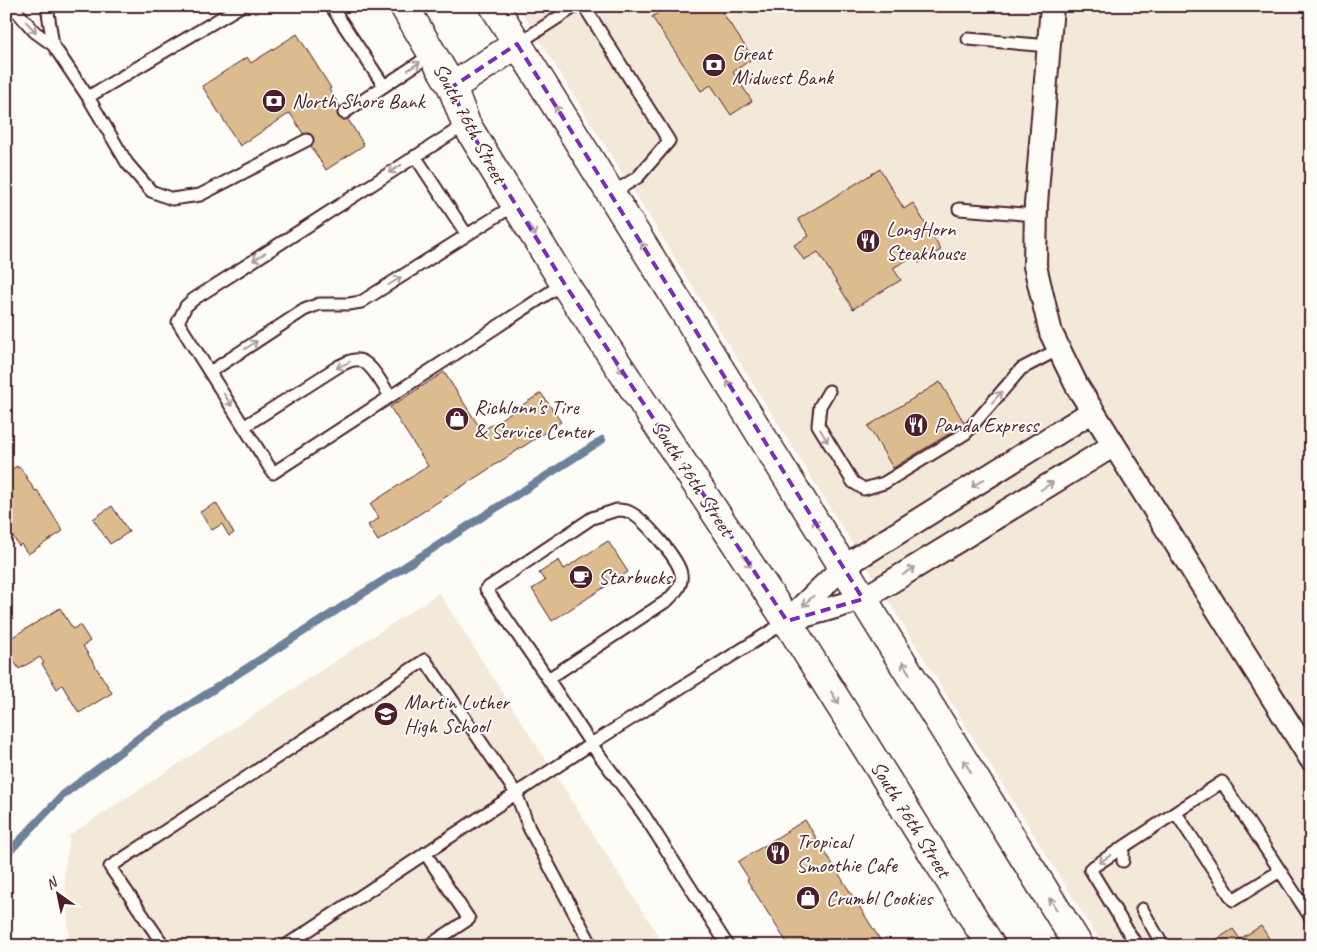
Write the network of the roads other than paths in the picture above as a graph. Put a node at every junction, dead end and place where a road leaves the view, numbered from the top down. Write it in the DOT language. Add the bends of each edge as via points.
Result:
graph roads {
  1 [pos="12,6"];
  2 [pos="47,6"];
  3 [pos="241,6"];
  4 [pos="331,6"];
  5 [pos="404,6"];
  6 [pos="494,6"];
  7 [pos="576,6"];
  8 [pos="584,6"];
  9 [pos="1052,6"];
  10 [pos="968,39"];
  11 [pos="517,44"];
  12 [pos="53,45"];
  13 [pos="1049,46"];
  14 [pos="433,54"];
  15 [pos="384,86"];
  16 [pos="452,87"];
  17 [pos="88,97"];
  18 [pos="344,113"];
  19 [pos="466,124"];
  20 [pos="307,140"];
  21 [pos="416,156"];
  22 [pos="611,194"];
  23 [pos="516,204"];
  24 [pos="959,210"];
  25 [pos="1036,215"];
  26 [pos="467,235"];
  27 [pos="564,283"];
  28 [pos="1059,349"];
  29 [pos="210,372"];
  30 [pos="829,391"];
  31 [pos="390,396"];
  32 [pos="1093,411"];
  33 [pos="245,426"];
  34 [pos="1114,445"];
  35 [pos="843,567"];
  36 [pos="863,599"];
  37 [pos="787,621"];
  38 [pos="548,679"];
  39 [pos="591,744"];
  40 [pos="1311,759"];
  41 [pos="516,793"];
  42 [pos="1176,813"];
  43 [pos="1123,847"];
  44 [pos="425,853"];
  45 [pos="1123,861"];
  46 [pos="1280,871"];
  47 [pos="1142,909"];
  48 [pos="1311,918"];
  49 [pos="164,946"];
  50 [pos="285,946"];
  51 [pos="428,946"];
  52 [pos="592,946"];
  53 [pos="728,946"];
  54 [pos="991,946"];
  55 [pos="1079,946"];
  56 [pos="1137,946"];
  57 [pos="1163,946"];
  1 -- 12 [label="lane, one-way" via="35,32"];
  2 -- 12 [label="lane"];
  3 -- 17 [label="lane"];
  4 -- 15 [label="lane"];
  5 -- 14 [label="main road, South 76th Street"];
  6 -- 11 [label="main road"];
  7 -- 11 [label="lane"];
  8 -- 22 [label="lane" via="669,141 638,177"];
  9 -- 13 [label="street"];
  10 -- 13 [label="lane"];
  11 -- 16 [label="main road"];
  22 -- 11 [label="main road, one-way"];
  12 -- 17 [label="lane"];
  13 -- 25 [label="street"];
  15 -- 14 [label="lane, one-way"];
  14 -- 16 [label="main road, South 76th Street"];
  15 -- 18 [label="lane"];
  16 -- 19 [label="main road, South 76th Street"];
  17 -- 20 [label="lane" via="126,163 151,191 172,199 200,195"];
  19 -- 21 [label="lane"];
  19 -- 23 [label="main road, South 76th Street"];
  21 -- 26 [label="lane"];
  21 -- 29 [label="lane, one-way" via="186,306 178,322"];
  35 -- 22 [label="main road, one-way"];
  23 -- 26 [label="lane"];
  23 -- 27 [label="main road, South 76th Street, one-way"];
  24 -- 25 [label="lane"];
  25 -- 28 [label="street" via="1035,266 1051,333"];
  29 -- 26 [label="lane, one-way" via="304,310 319,304 361,302"];
  27 -- 31 [label="lane"];
  27 -- 37 [label="main road, South 76th Street, one-way"];
  30 -- 28 [label="lane, one-way" via="820,406 818,425 853,482 864,489 884,484 966,433 1021,369"];
  28 -- 32 [label="street"];
  29 -- 33 [label="lane, one-way"];
  31 -- 33 [label="lane, one-way" via="370,367 363,360 355,359"];
  31 -- 33 [label="lane" via="273,473"];
  32 -- 34 [label="street"];
  32 -- 35 [label="street, one-way"];
  36 -- 34 [label="street, one-way"];
  34 -- 40 [label="street"];
  35 -- 36 [label="main road"];
  35 -- 37 [label="street, one-way"];
  36 -- 37 [label="street"];
  55 -- 36 [label="main road, one-way"];
  37 -- 39 [label="lane"];
  37 -- 54 [label="main road, South 76th Street, one-way"];
  38 -- 38 [label="lane" via="668,600 679,588 681,574 675,559 654,533 629,512 617,510 592,518 486,589"];
  38 -- 39 [label="lane"];
  39 -- 41 [label="lane"];
  39 -- 53 [label="lane" via="644,815"];
  41 -- 44 [label="lane"];
  41 -- 49 [label="lane" via="425,660 110,867"];
  41 -- 52 [label="lane" via="529,828"];
  42 -- 43 [label="lane"];
  42 -- 46 [label="lane" via="1233,900"];
  42 -- 46 [label="lane" via="1222,782"];
  43 -- 45 [label="lane"];
  43 -- 56 [label="lane, one-way" via="1090,868"];
  44 -- 50 [label="lane"];
  44 -- 51 [label="lane" via="469,919"];
  46 -- 48 [label="lane"];
  47 -- 57 [label="lane"];
}
